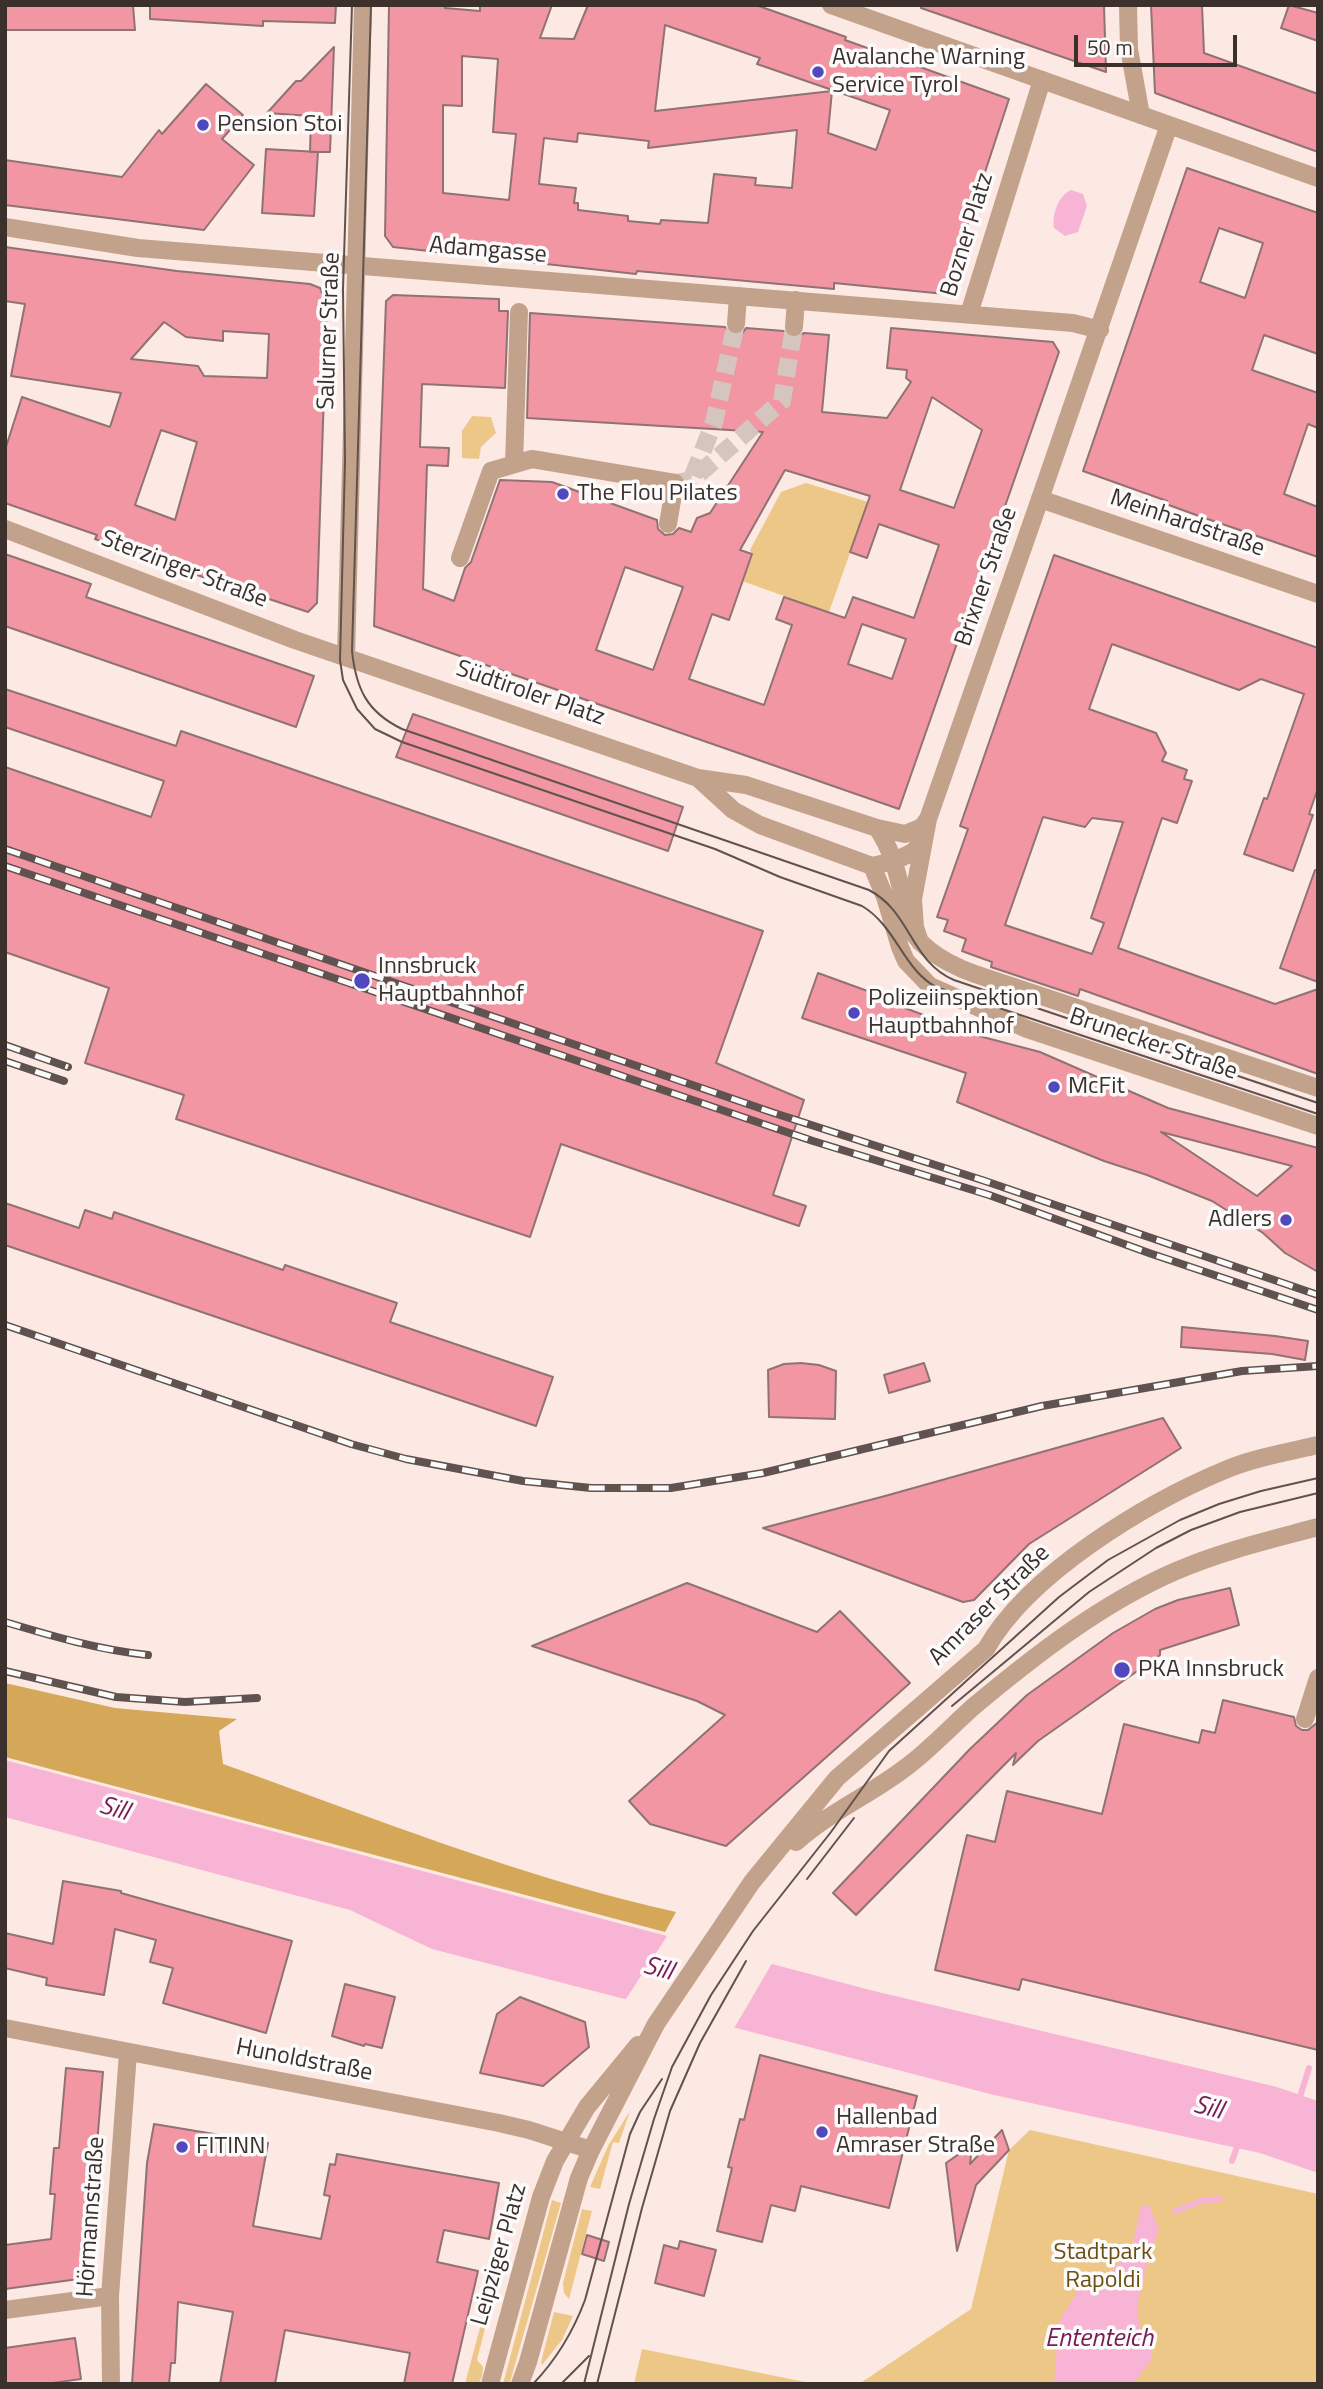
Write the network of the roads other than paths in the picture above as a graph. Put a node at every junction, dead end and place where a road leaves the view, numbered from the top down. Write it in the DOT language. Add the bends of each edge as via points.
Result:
graph roads {
  1 [pos="363,5"];
  2 [pos="831,5"];
  3 [pos="1128,5"];
  4 [pos="1042,80"];
  5 [pos="1141,115"];
  6 [pos="1169,125"];
  7 [pos="1318,178"];
  8 [pos="5,227"];
  9 [pos="357,265"];
  10 [pos="738,296"];
  11 [pos="796,300"];
  12 [pos="519,312"];
  13 [pos="969,314"];
  14 [pos="736,324"];
  15 [pos="794,327"];
  16 [pos="1100,330"];
  17 [pos="514,464"];
  18 [pos="1040,499"];
  19 [pos="668,524"];
  20 [pos="5,529"];
  21 [pos="460,558"];
  22 [pos="1318,594"];
  23 [pos="346,657"];
  24 [pos="698,778"];
  25 [pos="928,820"];
  26 [pos="877,828"];
  27 [pos="922,841"];
  28 [pos="894,861"];
  29 [pos="872,866"];
  30 [pos="920,942"];
  31 [pos="1318,1088"];
  32 [pos="1318,1126"];
  33 [pos="1318,1445"];
  34 [pos="1318,1527"];
  35 [pos="1318,1678"];
  36 [pos="1315,1700"];
  37 [pos="1305,1719"];
  38 [pos="752,1882"];
  39 [pos="656,2024"];
  40 [pos="5,2028"];
  41 [pos="128,2053"];
  42 [pos="565,2141"];
  43 [pos="591,2151"];
  44 [pos="110,2295"];
  45 [pos="5,2310"];
  46 [pos="521,2381"];
  47 [pos="111,2384"];
  48 [pos="490,2384"];
  1 -- 9 [label="street, Salurner Straße"];
  2 -- 4 [label="street"];
  3 -- 5 [label="street" via="1129,49"];
  4 -- 5 [label="street"];
  4 -- 13 [label="street, Bozner Platz"];
  5 -- 6 [label="street"];
  6 -- 7 [label="street"];
  6 -- 16 [label="street"];
  8 -- 9 [label="street, Adamgasse" via="138,248"];
  9 -- 10 [label="street, Adamgasse"];
  9 -- 23 [label="street, Salurner Straße"];
  10 -- 11 [label="street, Adamgasse"];
  10 -- 14 [label="street"];
  11 -- 13 [label="street, Adamgasse"];
  11 -- 15 [label="street"];
  12 -- 17 [label="street"];
  13 -- 16 [label="street, Bozner Platz" via="1073,323"];
  16 -- 18 [label="street, Brixner Straße"];
  17 -- 19 [label="street" via="532,459 675,483"];
  17 -- 21 [label="street" via="491,471"];
  18 -- 22 [label="street, Meinhardstraße"];
  18 -- 25 [label="street, Brixner Straße"];
  20 -- 23 [label="street, Sterzinger Straße"];
  23 -- 24 [label="street, Südtiroler Platz"];
  24 -- 26 [label="street, Südtiroler Platz" via="746,785"];
  24 -- 29 [label="street, Südtiroler Platz" via="733,810 760,825"];
  25 -- 26 [label="street, Südtiroler Platz" via="905,834"];
  25 -- 27 [label="street, Brixner Straße"];
  26 -- 28 [label="street"];
  27 -- 28 [label="street"];
  27 -- 30 [label="street" via="913,899"];
  28 -- 29 [label="street"];
  28 -- 30 [label="street" via="904,914"];
  29 -- 32 [label="street, Brunecker Straße" via="906,961 930,986 1027,1029"];
  30 -- 31 [label="street, Brunecker Straße" via="958,968"];
  33 -- 38 [label="street, Amraser Straße" via="1227,1469 1132,1518 1058,1569 1036,1587 986,1649 837,1779"];
  34 -- 38 [label="street, Amraser Straße" via="1210,1557 1153,1582 1102,1612 1017,1672 899,1773 821,1821"];
  35 -- 36 [label="street"];
  36 -- 37 [label="street"];
  38 -- 39 [label="street, Amraser Straße"];
  39 -- 42 [label="street, Amraser Straße" via="593,2099"];
  39 -- 43 [label="street, Amraser Straße"];
  40 -- 41 [label="street, Hunoldstraße"];
  41 -- 42 [label="street, Hunoldstraße" via="499,2123"];
  41 -- 44 [label="street, Hörmannstraße"];
  42 -- 43 [label="street, Hunoldstraße"];
  42 -- 48 [label="street, Leipziger Platz" via="542,2192"];
  43 -- 46 [label="street" via="575,2189"];
  44 -- 45 [label="street"];
  44 -- 47 [label="street, Hörmannstraße"];
}
